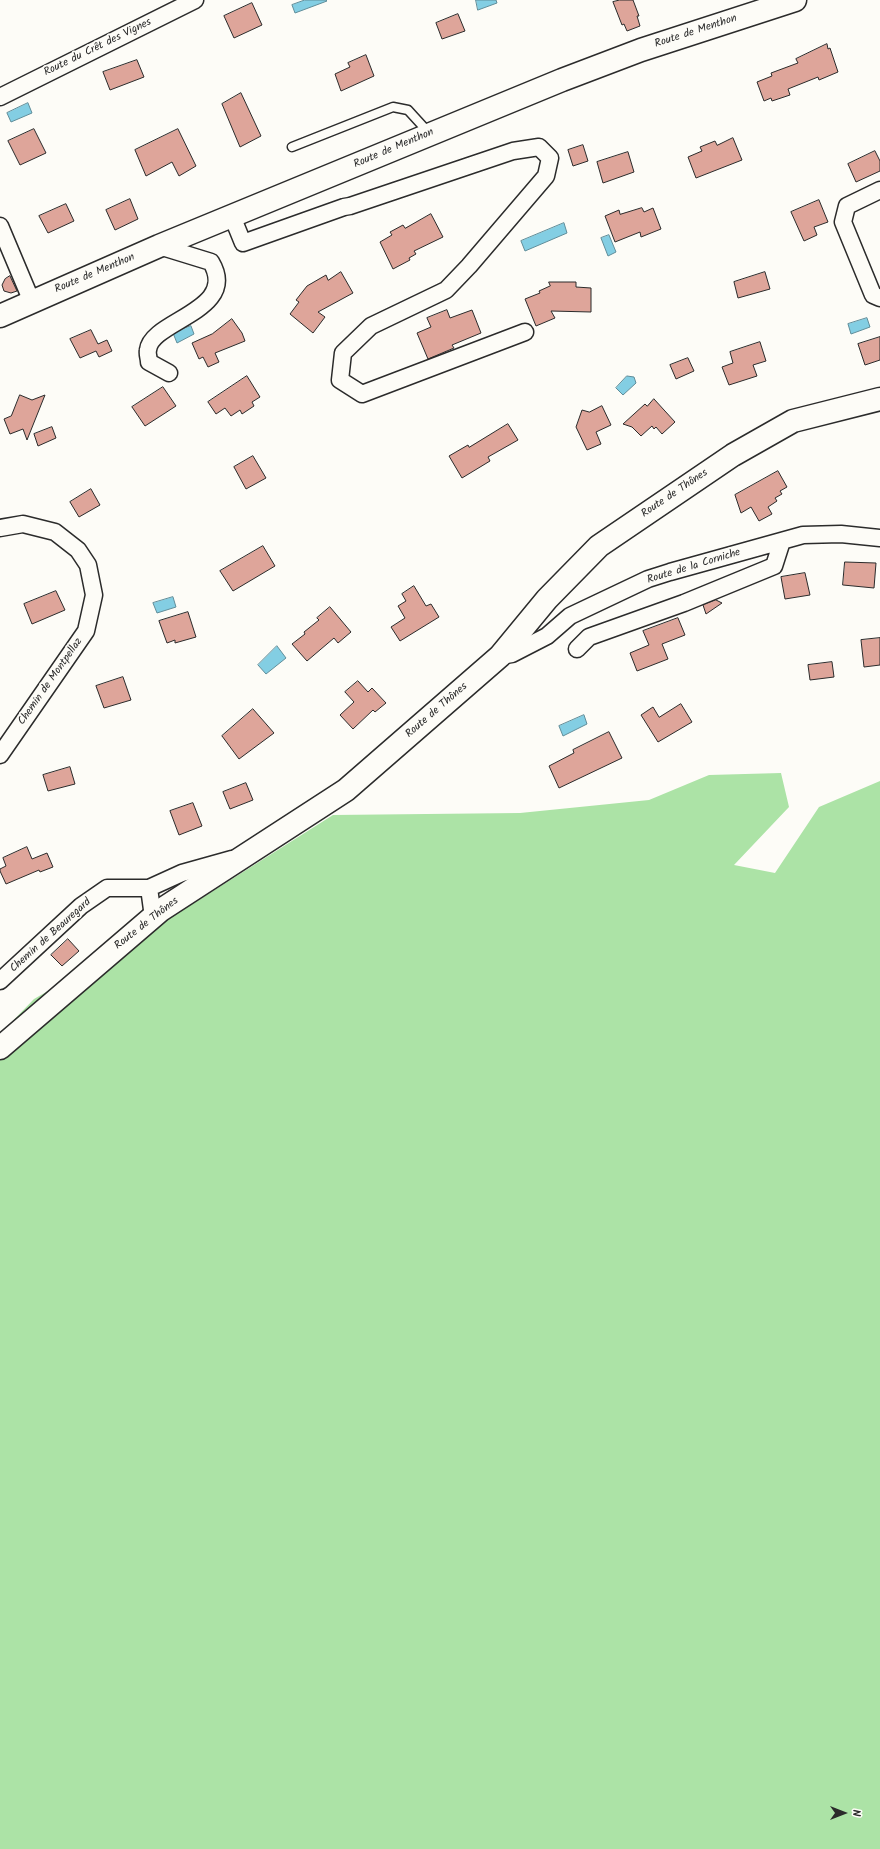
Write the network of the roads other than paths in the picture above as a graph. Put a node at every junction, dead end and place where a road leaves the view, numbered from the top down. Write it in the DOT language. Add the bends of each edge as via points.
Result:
graph roads {
  1 [pos="195,0"];
  2 [pos="795,0"];
  3 [pos="0,97"];
  4 [pos="430,134"];
  5 [pos="292,147"];
  6 [pos="880,190"];
  7 [pos="232,216"];
  8 [pos="0,226"];
  9 [pos="159,246"];
  10 [pos="880,298"];
  11 [pos="32,302"];
  12 [pos="0,316"];
  13 [pos="525,332"];
  14 [pos="169,373"];
  15 [pos="880,399"];
  16 [pos="0,528"];
  17 [pos="880,538"];
  18 [pos="782,541"];
  19 [pos="577,649"];
  20 [pos="500,656"];
  21 [pos="0,755"];
  22 [pos="247,854"];
  23 [pos="149,888"];
  24 [pos="153,917"];
  25 [pos="0,981"];
  26 [pos="0,1048"];
  1 -- 3 [label="street, Route du Crêt des Vignes"];
  2 -- 4 [label="main road, Route de Menthon" via="642,50"];
  4 -- 5 [label="lane" via="408,110 393,107"];
  4 -- 7 [label="main road, Route de Menthon"];
  6 -- 10 [label="street" via="847,206 843,222 873,295"];
  7 -- 9 [label="main road, Route de Menthon"];
  7 -- 13 [label="street" via="243,243 513,152 539,147 550,158 546,176 446,290 371,326 343,353 340,380 362,394"];
  8 -- 11 [label="street"];
  9 -- 11 [label="main road, Route de Menthon"];
  9 -- 14 [label="street" via="211,262 217,272 215,291 202,306 153,339 148,349 149,362"];
  11 -- 12 [label="main road, Route de Menthon"];
  15 -- 20 [label="main road, Route de Thônes" via="793,421 733,455 599,546 547,599"];
  16 -- 21 [label="street, Chemin de Montpellaz" via="23,524 55,532 78,550 88,565 94,595 86,631"];
  17 -- 18 [label="street, Route de la Corniche" via="834,534 803,535"];
  18 -- 19 [label="street" via="774,566 684,603 589,637"];
  18 -- 20 [label="street, Route de la Corniche" via="648,579 570,616 547,636 512,654"];
  20 -- 22 [label="main road, Route de Thônes" via="346,790"];
  22 -- 23 [label="street" via="182,873"];
  22 -- 24 [label="main road, Route de Thônes"];
  23 -- 24 [label="street"];
  23 -- 25 [label="street, Chemin de Beauregard" via="107,888 81,906"];
  24 -- 26 [label="main road, Route de Thônes"];
}
